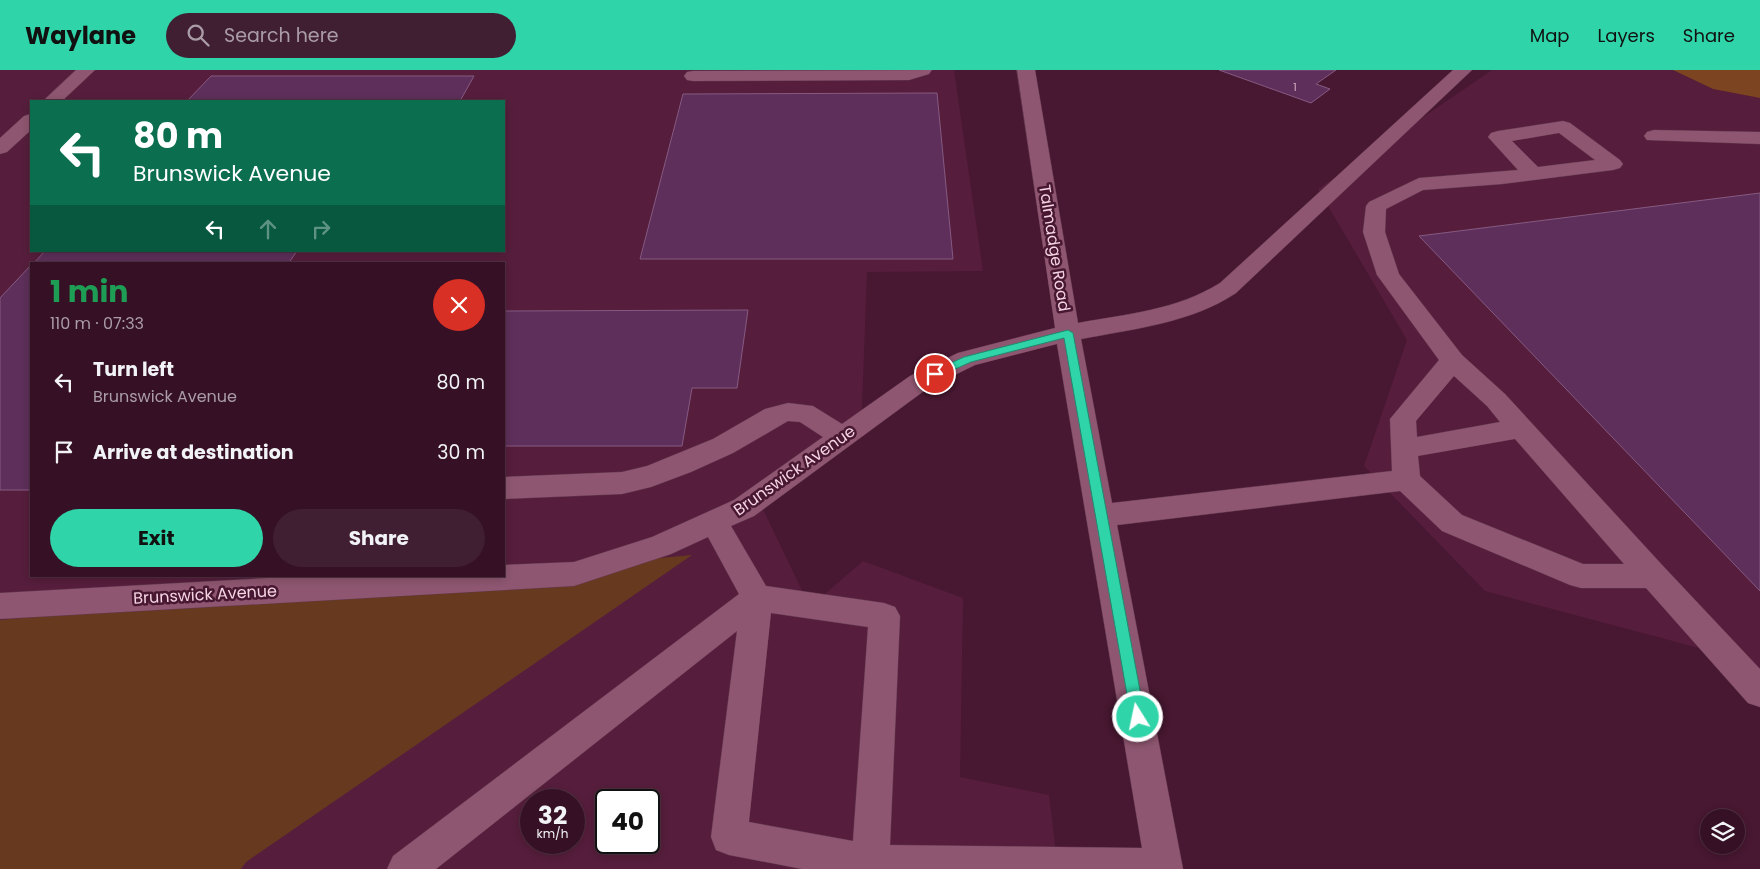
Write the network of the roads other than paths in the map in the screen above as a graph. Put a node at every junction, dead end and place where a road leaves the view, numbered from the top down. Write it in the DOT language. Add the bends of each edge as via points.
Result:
graph roads {
  1 [pos="86,70"];
  2 [pos="923,70"];
  3 [pos="1026,70"];
  4 [pos="1463,70"];
  5 [pos="693,76"];
  6 [pos="53,100"];
  7 [pos="30,121"];
  8 [pos="1654,136"];
  9 [pos="1760,138"];
  10 [pos="0,148"];
  11 [pos="1533,174"];
  12 [pos="1068,333"];
  13 [pos="1453,361"];
  14 [pos="1521,428"];
  15 [pos="842,437"];
  16 [pos="1404,449"];
  17 [pos="1406,480"];
  18 [pos="505,488"];
  19 [pos="1100,516"];
  20 [pos="714,522"];
  21 [pos="505,576"];
  22 [pos="1653,576"];
  23 [pos="485,577"];
  24 [pos="366,581"];
  25 [pos="264,584"];
  26 [pos="757,598"];
  27 [pos="0,606"];
  28 [pos="1760,692"];
  29 [pos="870,863"];
  30 [pos="1164,868"];
  31 [pos="406,869"];
  1 -- 6 [label="street"];
  2 -- 5 [label="street" via="909,75"];
  3 -- 12 [label="street, Talmadge Road"];
  4 -- 12 [label="street, Brunswick Avenue" via="1235,282 1211,299 1154,317"];
  7 -- 10 [label="street"];
  8 -- 9 [label="street"];
  11 -- 13 [label="street" via="1419,184 1376,206 1374,232 1388,275"];
  12 -- 15 [label="street, Brunswick Avenue" via="967,359 919,382"];
  12 -- 19 [label="street, Talmadge Road"];
  13 -- 14 [label="street"];
  13 -- 16 [label="street" via="1403,420"];
  14 -- 16 [label="street"];
  14 -- 22 [label="street"];
  15 -- 18 [label="street" via="804,413 788,412 774,416 698,458 651,476 622,483"];
  15 -- 20 [label="street, Brunswick Avenue" via="744,508"];
  16 -- 17 [label="street"];
  17 -- 19 [label="street"];
  17 -- 22 [label="street" via="1452,523 1581,576"];
  19 -- 30 [label="street, Talmadge Road"];
  20 -- 21 [label="street, Brunswick Avenue" via="661,546 574,574"];
  20 -- 26 [label="street"];
  22 -- 28 [label="street"];
  23 -- 24 [label="street, Brunswick Avenue"];
  24 -- 25 [label="street, Brunswick Avenue"];
  25 -- 27 [label="street, Brunswick Avenue"];
  26 -- 29 [label="street" via="884,616"];
  26 -- 29 [label="street" via="729,837"];
  26 -- 31 [label="street"];
  29 -- 30 [label="street"];
}
